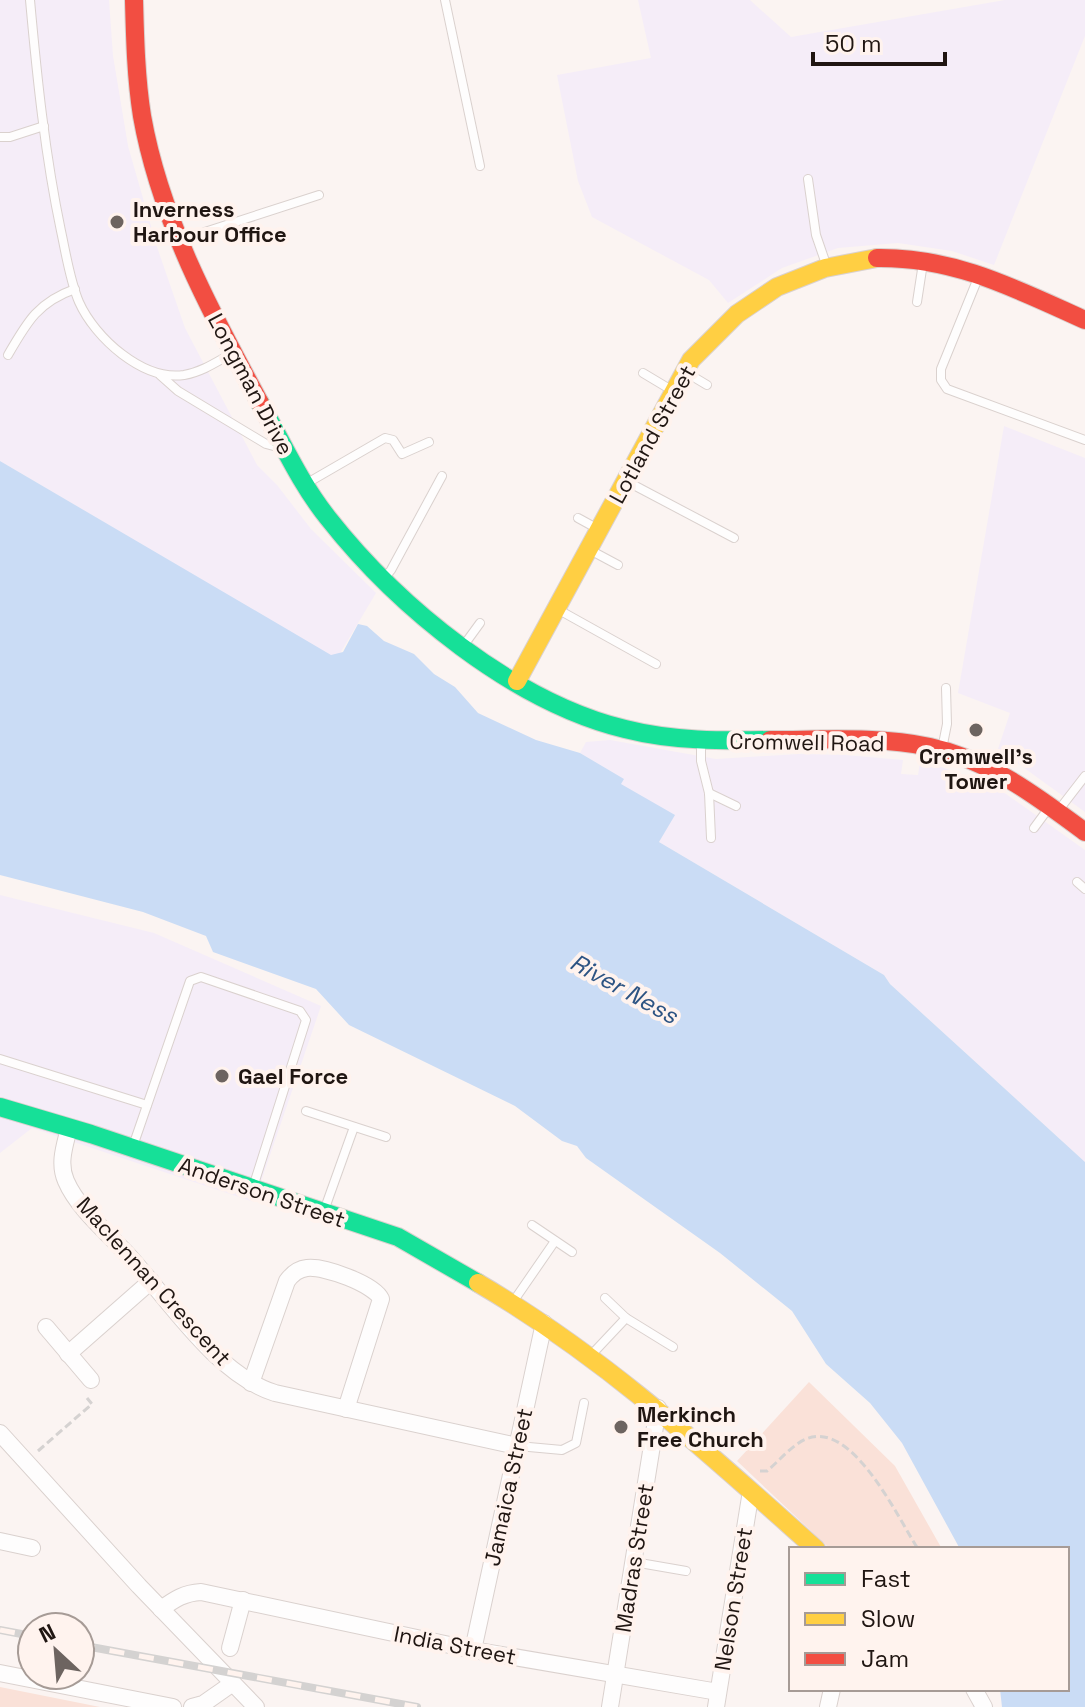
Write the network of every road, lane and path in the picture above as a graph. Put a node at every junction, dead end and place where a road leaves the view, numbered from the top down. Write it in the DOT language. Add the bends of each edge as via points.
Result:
graph roads {
  1 [pos="30,0"];
  2 [pos="134,0"];
  3 [pos="445,0"];
  4 [pos="44,126"];
  5 [pos="0,137"];
  6 [pos="480,166"];
  7 [pos="808,179"];
  8 [pos="319,195"];
  9 [pos="181,240"];
  10 [pos="924,260"];
  11 [pos="827,266"];
  12 [pos="979,276"];
  13 [pos="75,289"];
  14 [pos="917,302"];
  15 [pos="1082,315"];
  16 [pos="234,353"];
  17 [pos="8,355"];
  18 [pos="685,372"];
  19 [pos="643,373"];
  20 [pos="159,374"];
  21 [pos="707,385"];
  22 [pos="674,391"];
  23 [pos="1085,440"];
  24 [pos="429,442"];
  25 [pos="286,450"];
  26 [pos="442,476"];
  27 [pos="625,481"];
  28 [pos="305,485"];
  29 [pos="578,518"];
  30 [pos="599,530"];
  31 [pos="734,538"];
  32 [pos="589,549"];
  33 [pos="618,565"];
  34 [pos="384,579"];
  35 [pos="557,609"];
  36 [pos="480,623"];
  37 [pos="464,645"];
  38 [pos="656,664"];
  39 [pos="517,681"];
  40 [pos="946,688"];
  41 [pos="700,740"];
  42 [pos="942,750"];
  43 [pos="1085,776"];
  44 [pos="709,793"];
  45 [pos="736,806"];
  46 [pos="1054,809"];
  47 [pos="1034,828"];
  48 [pos="1085,832"];
  49 [pos="711,838"];
  50 [pos="1077,882"];
  51 [pos="1085,889"];
  52 [pos="0,1059"];
  53 [pos="147,1105"];
  54 [pos="0,1107"];
  55 [pos="306,1111"];
  56 [pos="354,1127"];
  57 [pos="69,1128"];
  58 [pos="386,1137"];
  59 [pos="132,1148"];
  60 [pos="252,1189"];
  61 [pos="323,1212"];
  62 [pos="532,1225"];
  63 [pos="555,1241"];
  64 [pos="572,1252"];
  65 [pos="151,1281"];
  66 [pos="605,1298"];
  67 [pos="512,1303"];
  68 [pos="626,1318"];
  69 [pos="544,1323"];
  70 [pos="46,1327"];
  71 [pos="673,1347"];
  72 [pos="68,1354"];
  73 [pos="590,1355"];
  74 [pos="91,1380"];
  75 [pos="251,1383"];
  76 [pos="584,1403"];
  77 [pos="658,1408"];
  78 [pos="346,1409"];
  79 [pos="0,1433"];
  80 [pos="517,1446"];
  81 [pos="26,1461"];
  82 [pos="732,1474"];
  83 [pos="751,1491"];
  84 [pos="0,1541"];
  85 [pos="814,1547"];
  86 [pos="917,1547"];
  87 [pos="32,1548"];
  88 [pos="633,1562"];
  89 [pos="686,1571"];
  90 [pos="243,1600"];
  91 [pos="161,1609"];
  92 [pos="230,1648"];
  93 [pos="473,1650"];
  94 [pos="0,1673"];
  95 [pos="615,1674"];
  96 [pos="233,1683"];
  97 [pos="717,1700"];
  98 [pos="253,1704"];
  99 [pos="173,1707"];
  100 [pos="192,1707"];
  101 [pos="610,1707"];
  1 -- 4 [label="lane"];
  2 -- 9 [label="street, Longman Drive" via="136,77 146,135"];
  3 -- 6 [label="lane"];
  4 -- 5 [label="lane"];
  4 -- 13 [label="lane" via="55,206"];
  7 -- 11 [label="lane" via="816,235"];
  8 -- 9 [label="lane"];
  9 -- 16 [label="street, Longman Drive"];
  10 -- 11 [label="street, Lotland Street" via="859,259"];
  10 -- 12 [label="street, Lotland Street"];
  10 -- 14 [label="lane"];
  11 -- 18 [label="street, Lotland Street" via="752,302 719,330"];
  12 -- 15 [label="street, Lotland Street"];
  12 -- 23 [label="lane" via="941,380 947,389"];
  13 -- 17 [label="lane" via="40,307"];
  13 -- 20 [label="lane" via="91,323 134,361"];
  16 -- 20 [label="lane" via="185,375"];
  16 -- 25 [label="street, Longman Drive"];
  18 -- 21 [label="lane"];
  18 -- 22 [label="street, Lotland Street"];
  19 -- 22 [label="lane"];
  20 -- 25 [label="lane" via="266,444"];
  22 -- 27 [label="street, Lotland Street"];
  24 -- 28 [label="lane" via="402,454 393,440 385,438"];
  25 -- 28 [label="street, Longman Drive"];
  26 -- 34 [label="lane"];
  27 -- 30 [label="street, Lotland Street"];
  27 -- 31 [label="lane"];
  28 -- 34 [label="street, Longman Drive"];
  29 -- 30 [label="lane"];
  30 -- 32 [label="street, Lotland Street"];
  32 -- 33 [label="lane"];
  32 -- 35 [label="street, Lotland Street"];
  34 -- 37 [label="street, Longman Drive"];
  35 -- 38 [label="lane"];
  35 -- 39 [label="street, Lotland Street"];
  36 -- 37 [label="lane"];
  37 -- 39 [label="street, Longman Drive"];
  39 -- 41 [label="street, Cromwell Road" via="589,719"];
  40 -- 42 [label="lane"];
  41 -- 42 [label="street, Cromwell Road" via="878,741"];
  41 -- 44 [label="lane"];
  42 -- 46 [label="street, Cromwell Road" via="999,774"];
  43 -- 46 [label="lane"];
  44 -- 45 [label="lane"];
  44 -- 49 [label="lane"];
  46 -- 47 [label="lane"];
  46 -- 48 [label="street, Cromwell Road"];
  50 -- 51 [label="lane"];
  52 -- 53 [label="lane"];
  53 -- 59 [label="lane"];
  53 -- 60 [label="lane" via="190,981 201,977 300,1011 306,1020"];
  54 -- 57 [label="street, Anderson Street"];
  55 -- 56 [label="lane"];
  56 -- 58 [label="lane"];
  56 -- 61 [label="lane"];
  57 -- 59 [label="street, Anderson Street"];
  57 -- 65 [label="street, Maclennan Crescent" via="61,1158 66,1181"];
  59 -- 60 [label="street, Anderson Street"];
  60 -- 61 [label="street, Anderson Street"];
  61 -- 67 [label="street, Anderson Street" via="398,1237"];
  62 -- 63 [label="lane"];
  63 -- 64 [label="lane"];
  63 -- 67 [label="lane"];
  65 -- 72 [label="street"];
  65 -- 75 [label="street, Maclennan Crescent" via="200,1339"];
  66 -- 68 [label="lane"];
  67 -- 69 [label="street, Anderson Street"];
  68 -- 71 [label="lane"];
  68 -- 73 [label="lane"];
  69 -- 73 [label="street, Anderson Street"];
  69 -- 80 [label="street, Jamaica Street"];
  70 -- 72 [label="street"];
  72 -- 74 [label="street"];
  73 -- 77 [label="street, Anderson Street"];
  74 -- 81 [label="path" via="80,1390 92,1404"];
  75 -- 78 [label="street, Maclennan Crescent"];
  75 -- 78 [label="street, Maclennan Crescent" via="287,1281 297,1270 314,1268 364,1283 381,1299"];
  76 -- 80 [label="lane" via="576,1443 562,1450"];
  77 -- 82 [label="street, Anderson Street"];
  77 -- 88 [label="street, Madras Street"];
  78 -- 80 [label="street, Maclennan Crescent"];
  79 -- 81 [label="street"];
  80 -- 93 [label="street, Jamaica Street"];
  81 -- 91 [label="street"];
  82 -- 83 [label="street, Anderson Street"];
  82 -- 86 [label="path" via="767,1471 804,1439 831,1438 845,1444 870,1473"];
  83 -- 85 [label="street, Anderson Street"];
  83 -- 97 [label="street, Nelson Street"];
  84 -- 87 [label="street"];
  88 -- 89 [label="lane"];
  88 -- 95 [label="street, Madras Street"];
  90 -- 91 [label="street, India Street" via="189,1593"];
  90 -- 92 [label="street"];
  90 -- 93 [label="street, India Street"];
  91 -- 96 [label="street"];
  93 -- 95 [label="street, India Street"];
  94 -- 99 [label="street"];
  95 -- 97 [label="street, India Street"];
  95 -- 101 [label="street, Madras Street"];
  96 -- 98 [label="street"];
  96 -- 100 [label="street"];
}
